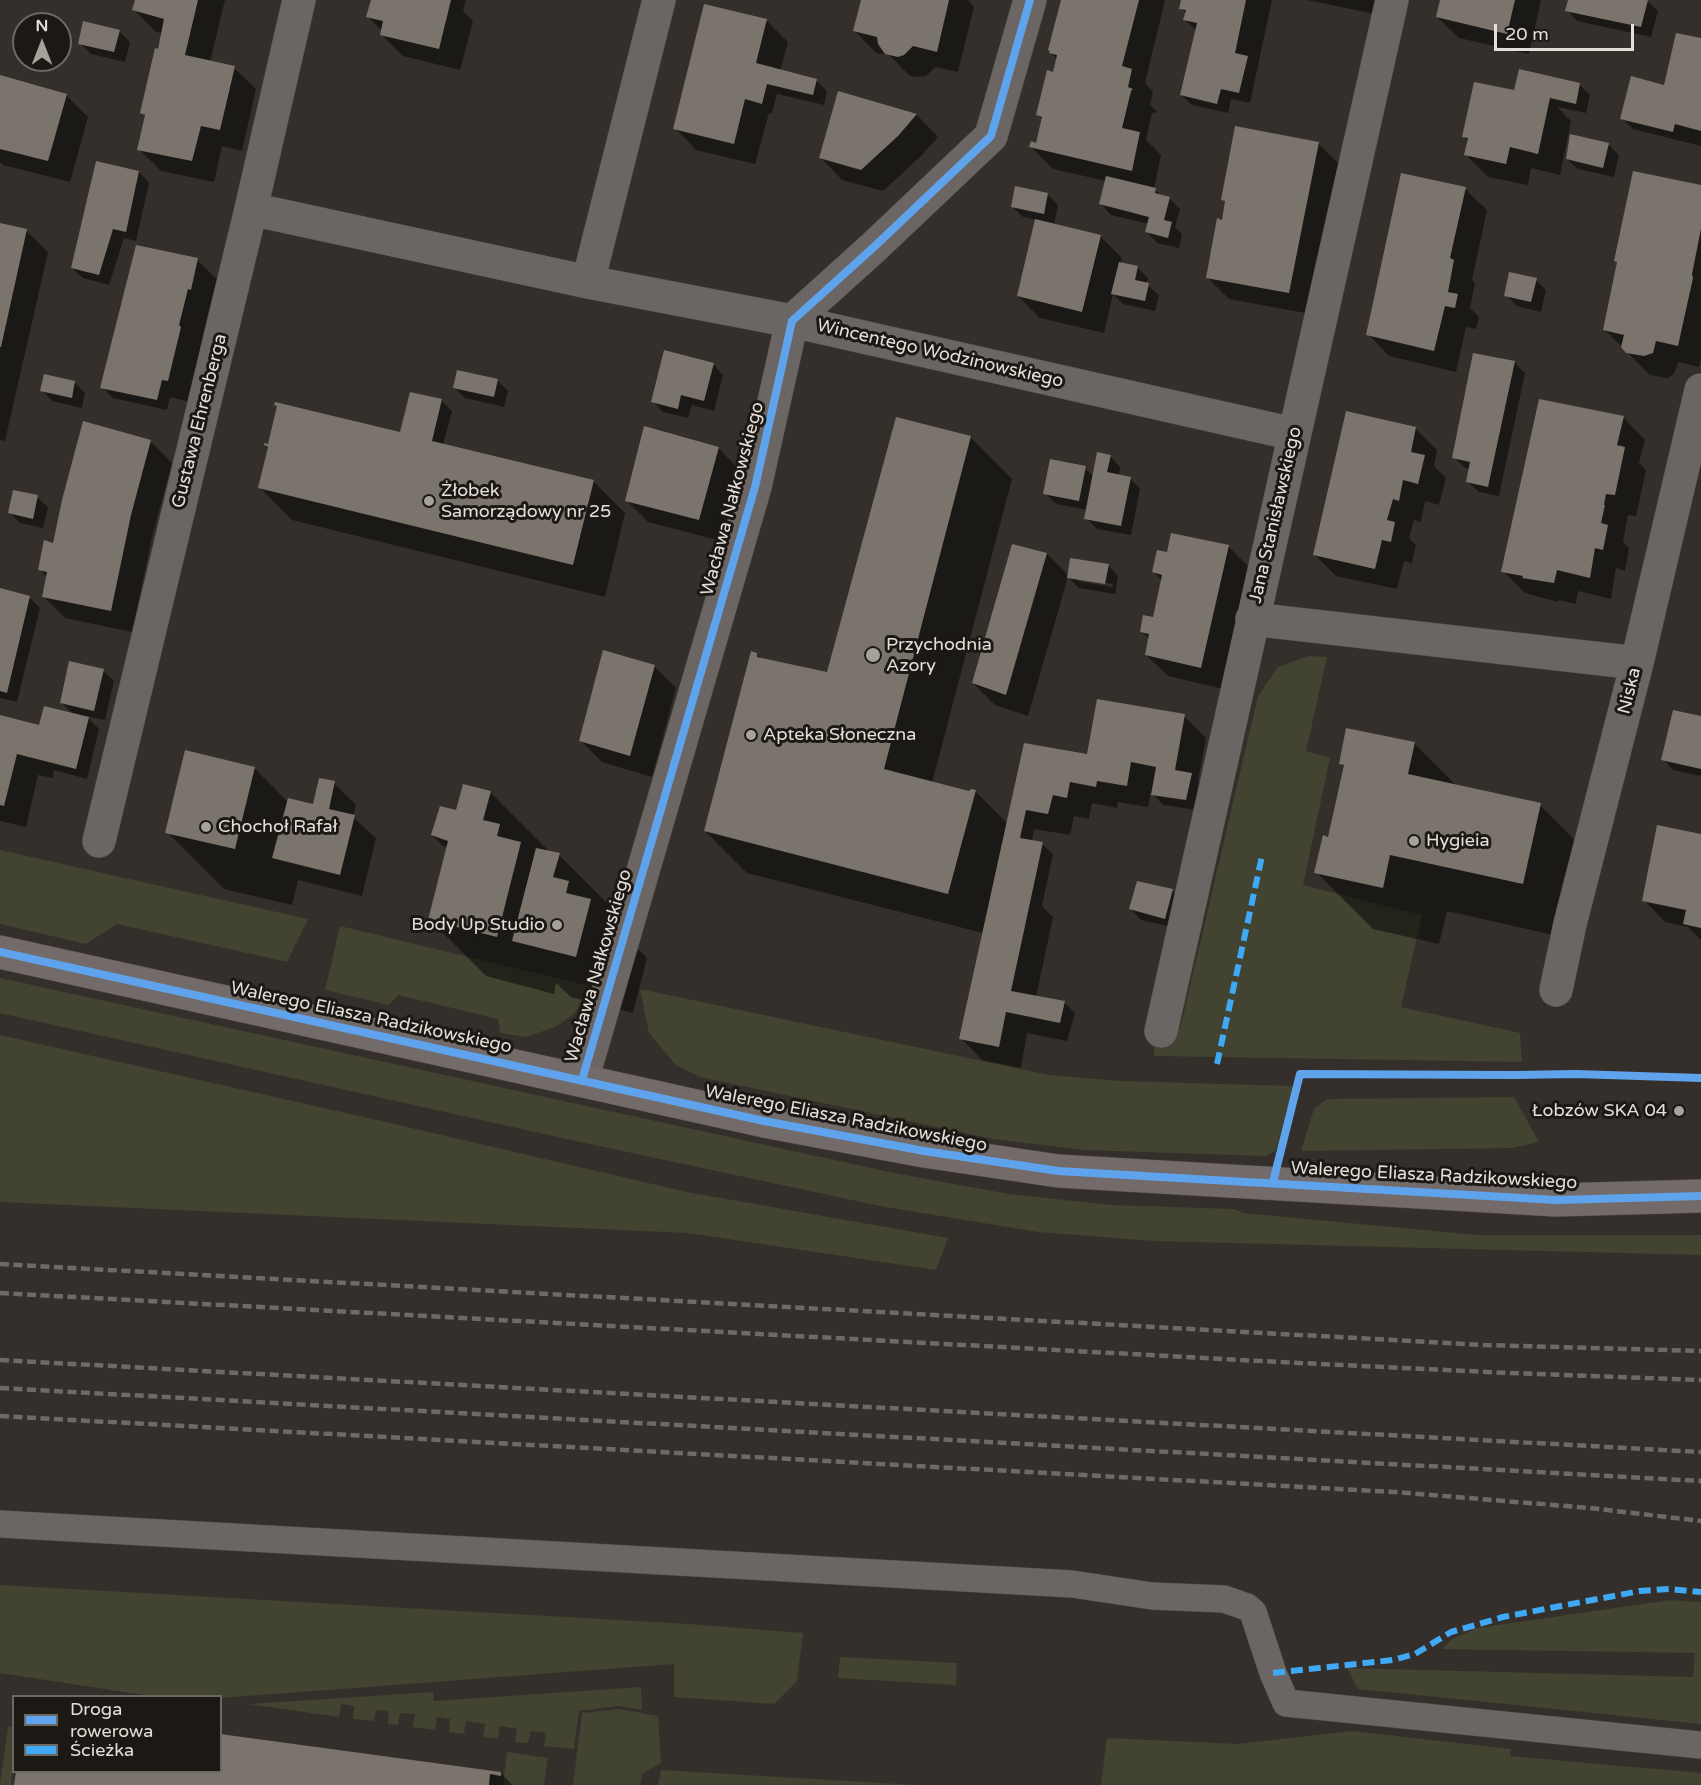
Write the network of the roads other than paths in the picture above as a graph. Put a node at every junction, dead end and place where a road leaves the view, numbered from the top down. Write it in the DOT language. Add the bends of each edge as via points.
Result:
graph roads {
  1 [pos="299,0"];
  2 [pos="659,0"];
  3 [pos="1030,0"];
  4 [pos="1392,0"];
  5 [pos="251,209"];
  6 [pos="588,282"];
  7 [pos="792,321"];
  8 [pos="1701,390"];
  9 [pos="1294,434"];
  10 [pos="1252,619"];
  11 [pos="1637,663"];
  12 [pos="99,841"];
  13 [pos="0,952"];
  14 [pos="1556,990"];
  15 [pos="1161,1031"];
  16 [pos="582,1080"];
  17 [pos="1701,1196"];
  18 [pos="0,1524"];
  19 [pos="1701,1745"];
  1 -- 5 [label="street, Gustawa Ehrenberga"];
  2 -- 6 [label="street"];
  3 -- 7 [label="street" via="991,136"];
  4 -- 9 [label="street, Jana Stanisławskiego"];
  5 -- 6 [label="street, Wincentego Wodzinowskiego"];
  5 -- 12 [label="street, Gustawa Ehrenberga"];
  6 -- 7 [label="street, Wincentego Wodzinowskiego"];
  7 -- 9 [label="street, Wincentego Wodzinowskiego"];
  7 -- 16 [label="street, Wacława Nałkowskiego" via="755,488"];
  8 -- 11 [label="street, Niska"];
  9 -- 10 [label="street, Jana Stanisławskiego"];
  10 -- 11 [label="street"];
  10 -- 15 [label="street, Jana Stanisławskiego"];
  11 -- 14 [label="street, Niska"];
  13 -- 16 [label="street, Walerego Eliasza Radzikowskiego"];
  16 -- 17 [label="street, Walerego Eliasza Radzikowskiego" via="764,1121 1058,1171 1556,1200"];
  18 -- 19 [label="lane" via="1060,1583 1152,1596 1218,1598 1237,1602 1252,1612 1286,1702"];
}
